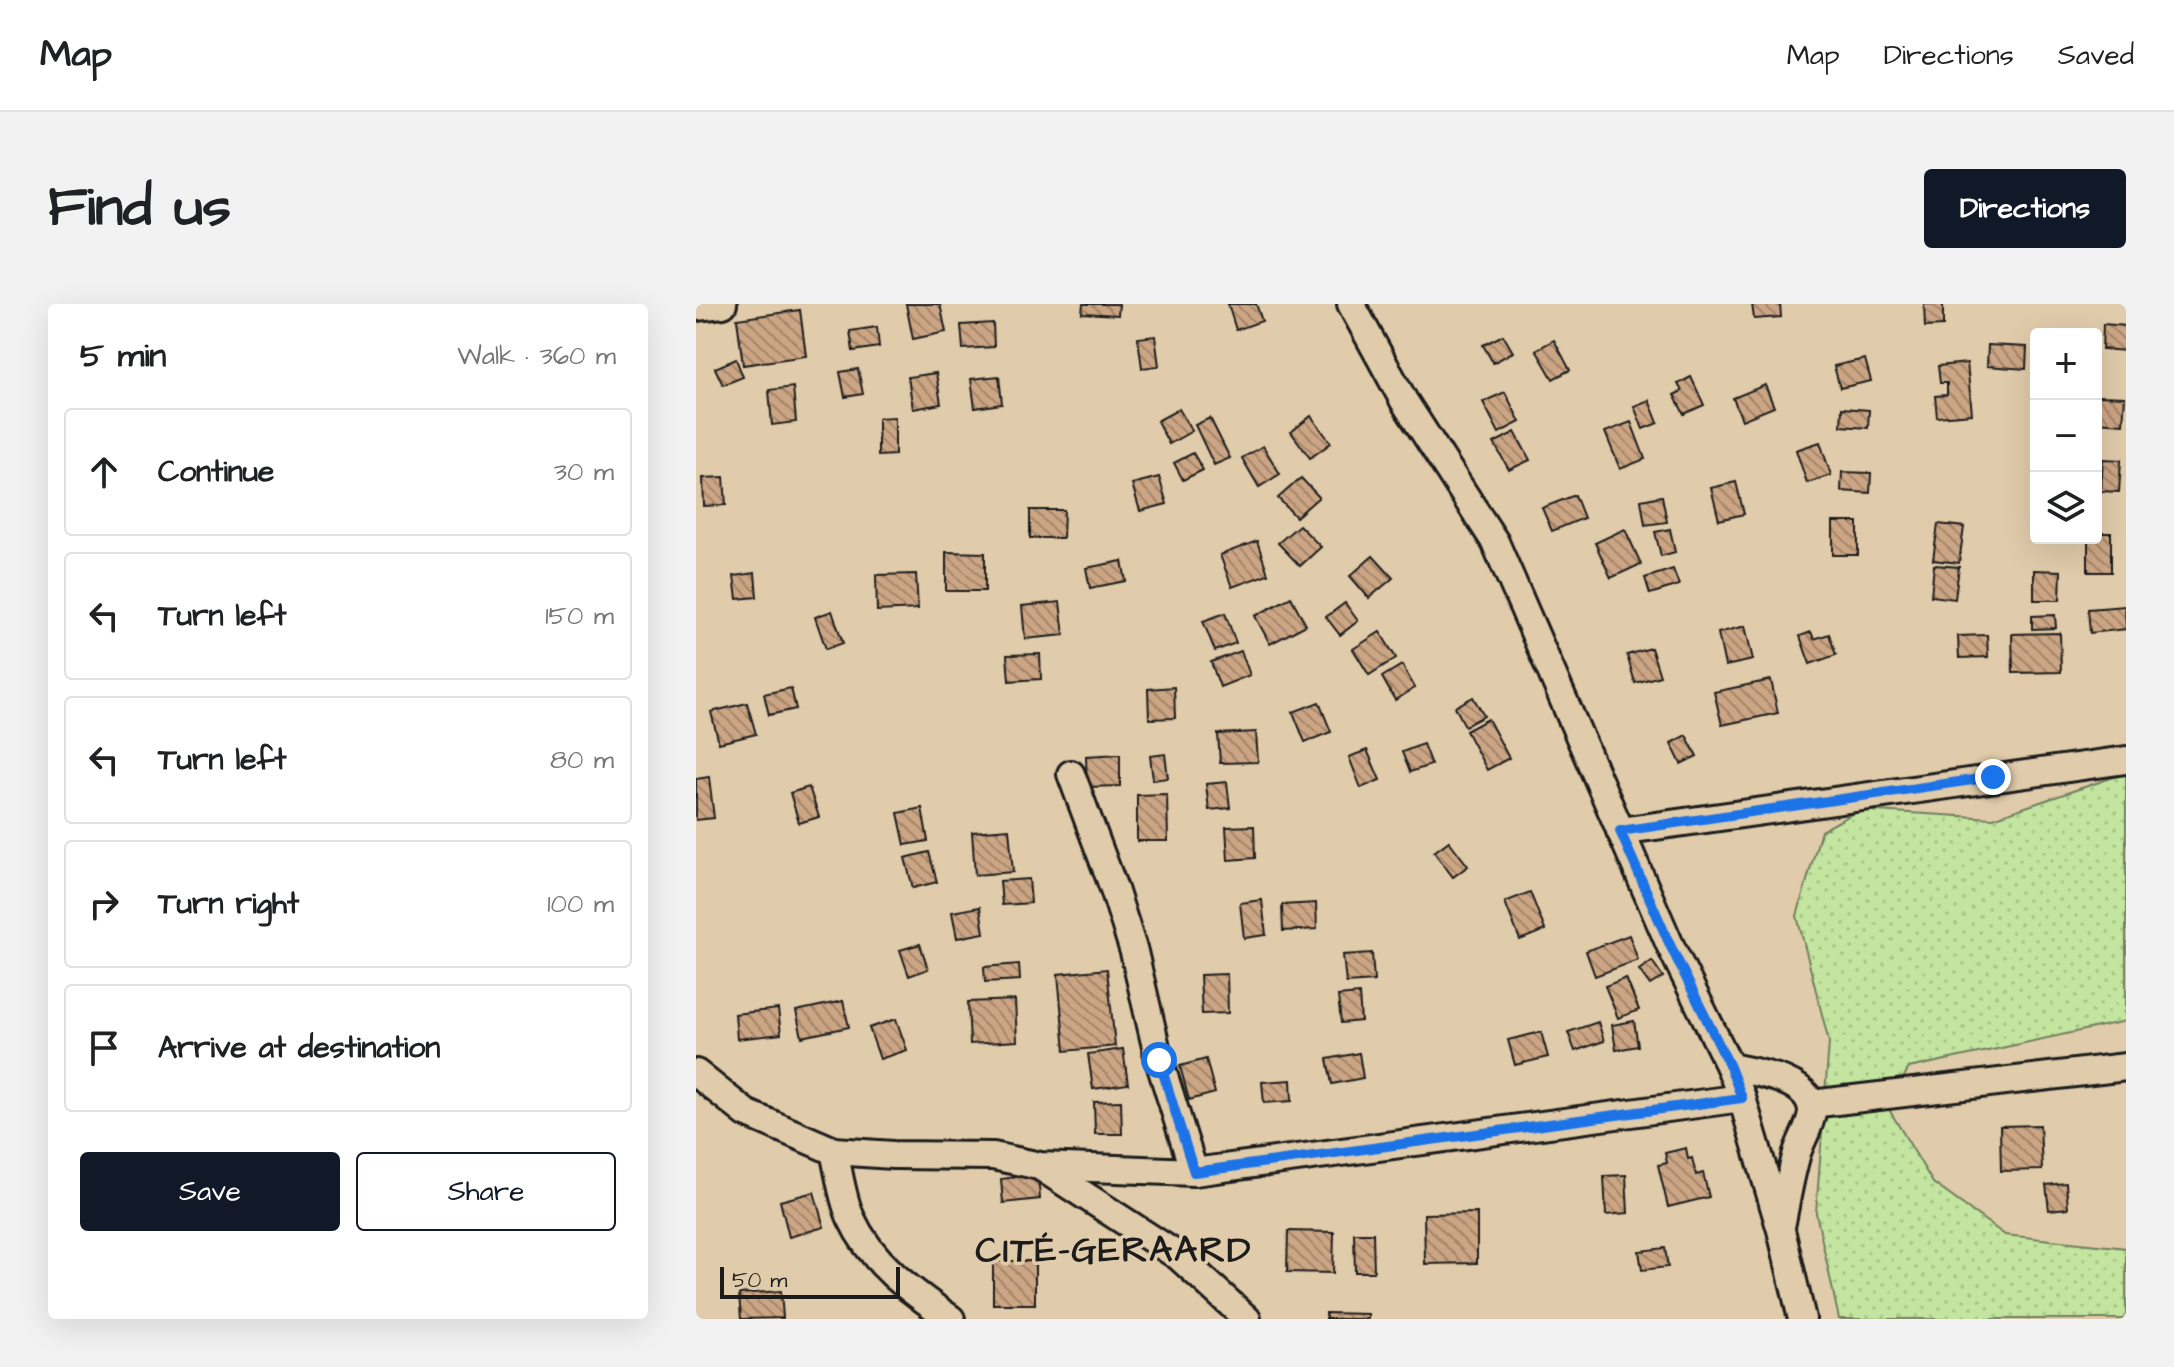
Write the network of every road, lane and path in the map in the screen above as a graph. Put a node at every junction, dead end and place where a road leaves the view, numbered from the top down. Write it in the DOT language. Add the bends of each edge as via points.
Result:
graph roads {
  1 [pos="723,304"];
  2 [pos="1351,304"];
  3 [pos="696,307"];
  4 [pos="2126,760"];
  5 [pos="1071,774"];
  6 [pos="1620,831"];
  7 [pos="1730,1067"];
  8 [pos="2126,1067"];
  9 [pos="696,1073"];
  10 [pos="1742,1098"];
  11 [pos="1811,1104"];
  12 [pos="834,1151"];
  13 [pos="1040,1166"];
  14 [pos="1194,1172"];
  15 [pos="1781,1230"];
  16 [pos="951,1319"];
  17 [pos="1247,1319"];
  18 [pos="1802,1319"];
  1 -- 3 [label="street"];
  2 -- 6 [label="street" via="1404,401 1495,542"];
  4 -- 6 [label="street"];
  5 -- 14 [label="street" via="1130,940"];
  6 -- 7 [label="street"];
  7 -- 10 [label="street"];
  7 -- 11 [label="street" via="1786,1080"];
  8 -- 11 [label="street"];
  9 -- 12 [label="street" via="746,1113"];
  10 -- 14 [label="street"];
  10 -- 15 [label="street"];
  11 -- 15 [label="street"];
  12 -- 13 [label="street" via="993,1156"];
  12 -- 16 [label="street" via="850,1215 871,1254"];
  13 -- 14 [label="street"];
  13 -- 17 [label="street" via="1178,1256"];
  15 -- 18 [label="street"];
}
